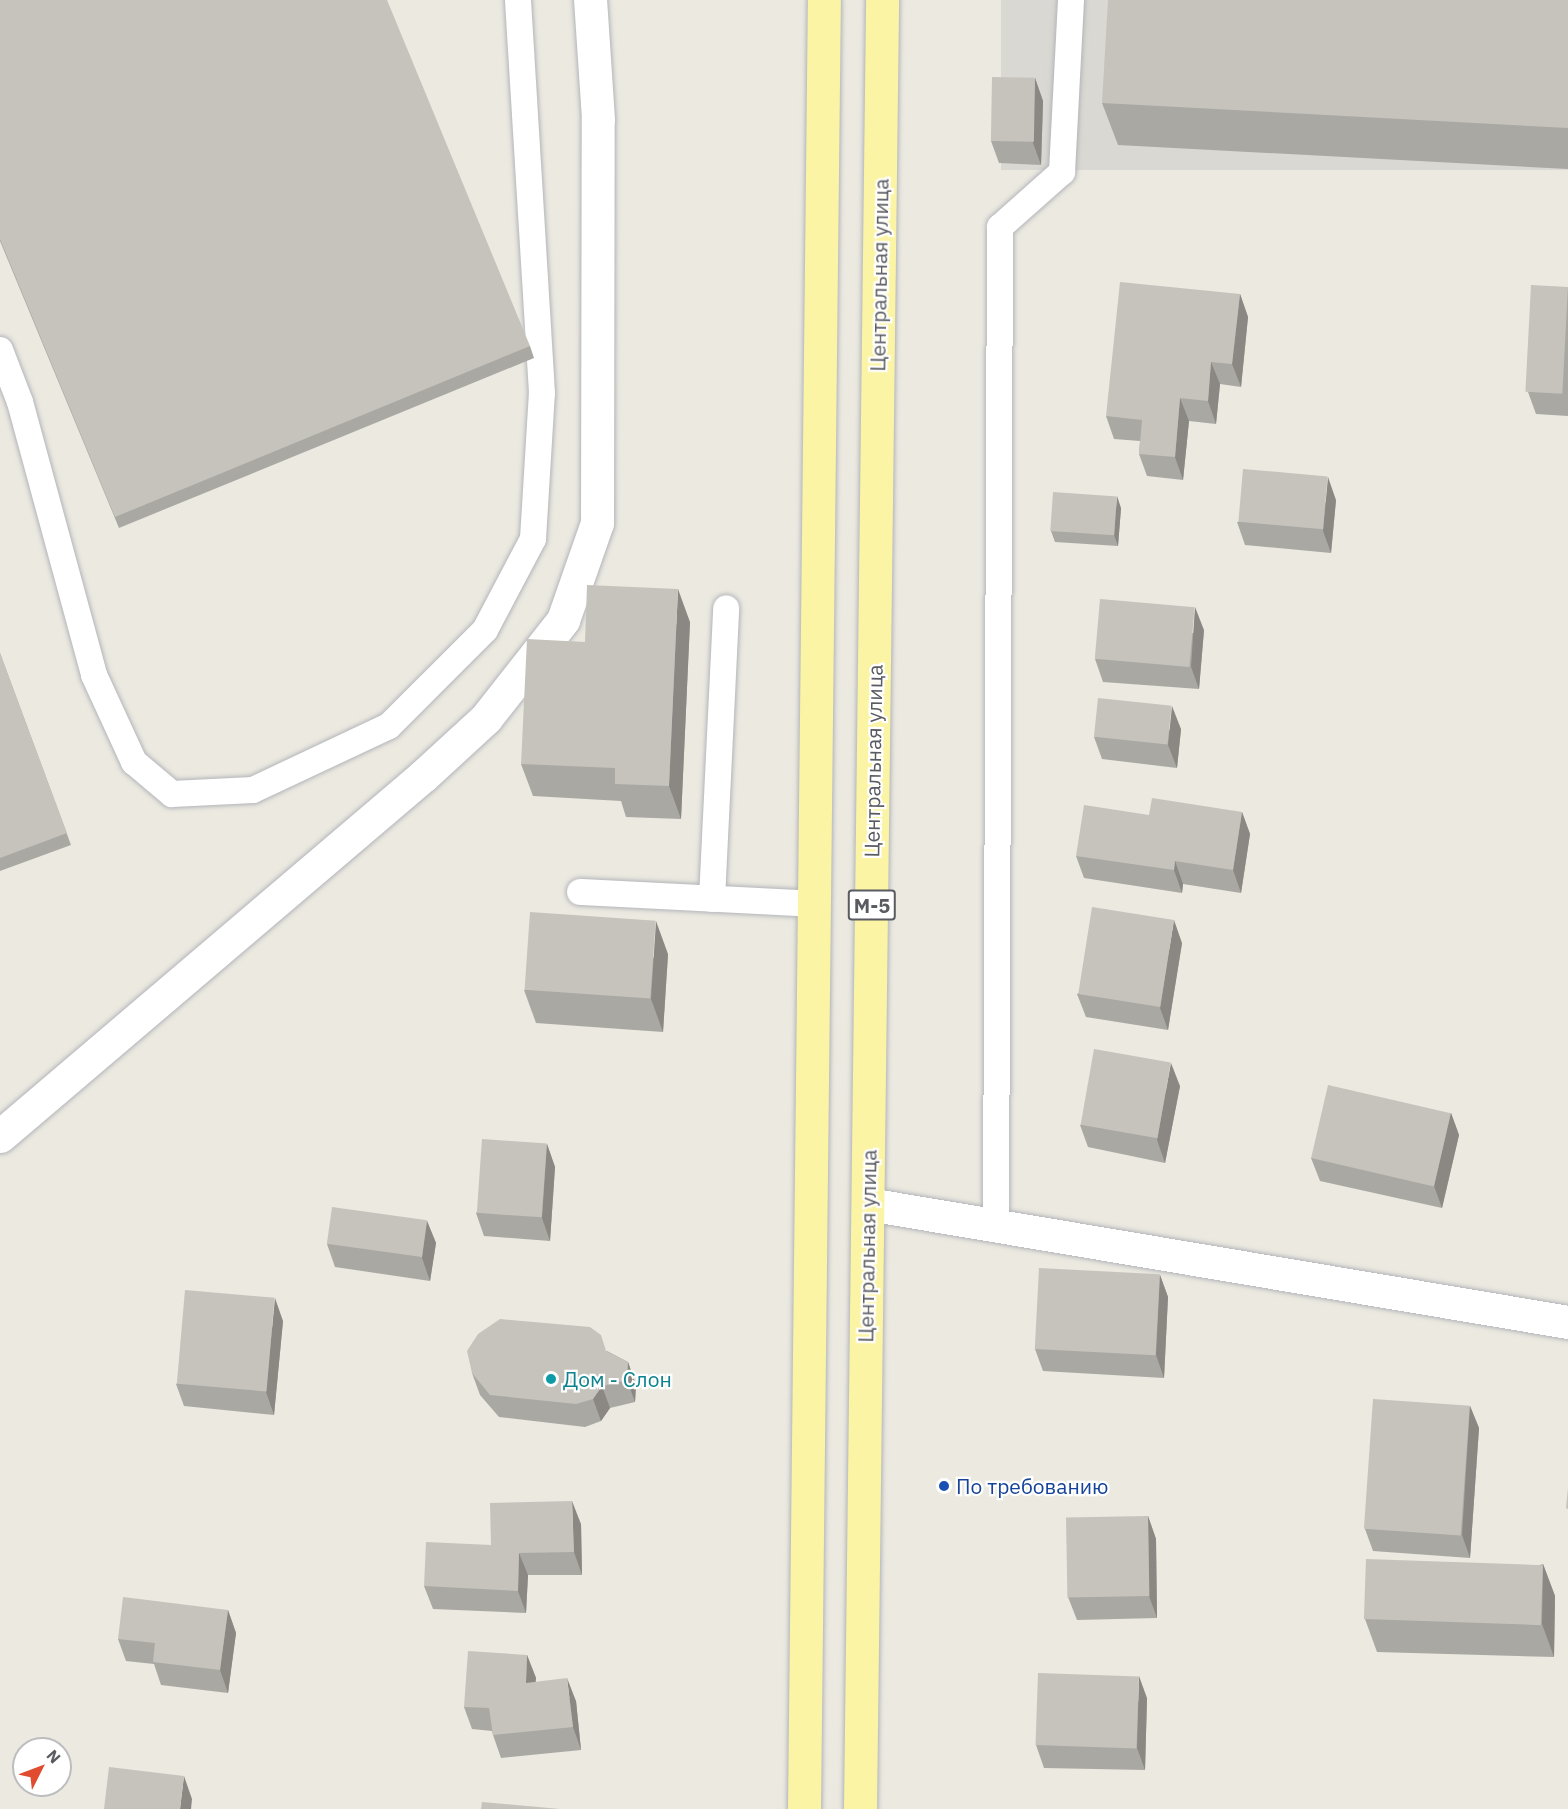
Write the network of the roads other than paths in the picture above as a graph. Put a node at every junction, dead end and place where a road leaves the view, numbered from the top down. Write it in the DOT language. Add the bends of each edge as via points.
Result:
graph roads {
  1 [pos="518,0"];
  2 [pos="590,0"];
  3 [pos="824,0"];
  4 [pos="882,0"];
  5 [pos="1071,0"];
  6 [pos="0,350"];
  7 [pos="726,609"];
  8 [pos="580,892"];
  9 [pos="712,898"];
  10 [pos="814,903"];
  11 [pos="0,1136"];
  12 [pos="868,1204"];
  13 [pos="996,1225"];
  14 [pos="1568,1322"];
  15 [pos="804,1809"];
  16 [pos="860,1809"];
  1 -- 6 [label="lane" via="542,393 533,539 485,630 389,726 253,790 172,794 134,762 94,675 20,402"];
  2 -- 11 [label="street" via="598,119 597,523 562,620 486,718 423,776"];
  3 -- 10 [label="main road"];
  4 -- 12 [label="main road, Центральная улица / М-5"];
  5 -- 13 [label="lane" via="1062,172 1000,227"];
  7 -- 9 [label="lane"];
  8 -- 9 [label="lane"];
  9 -- 10 [label="lane"];
  10 -- 15 [label="main road"];
  12 -- 13 [label="street"];
  12 -- 16 [label="main road, Центральная улица / М-5"];
  13 -- 14 [label="street"];
}
